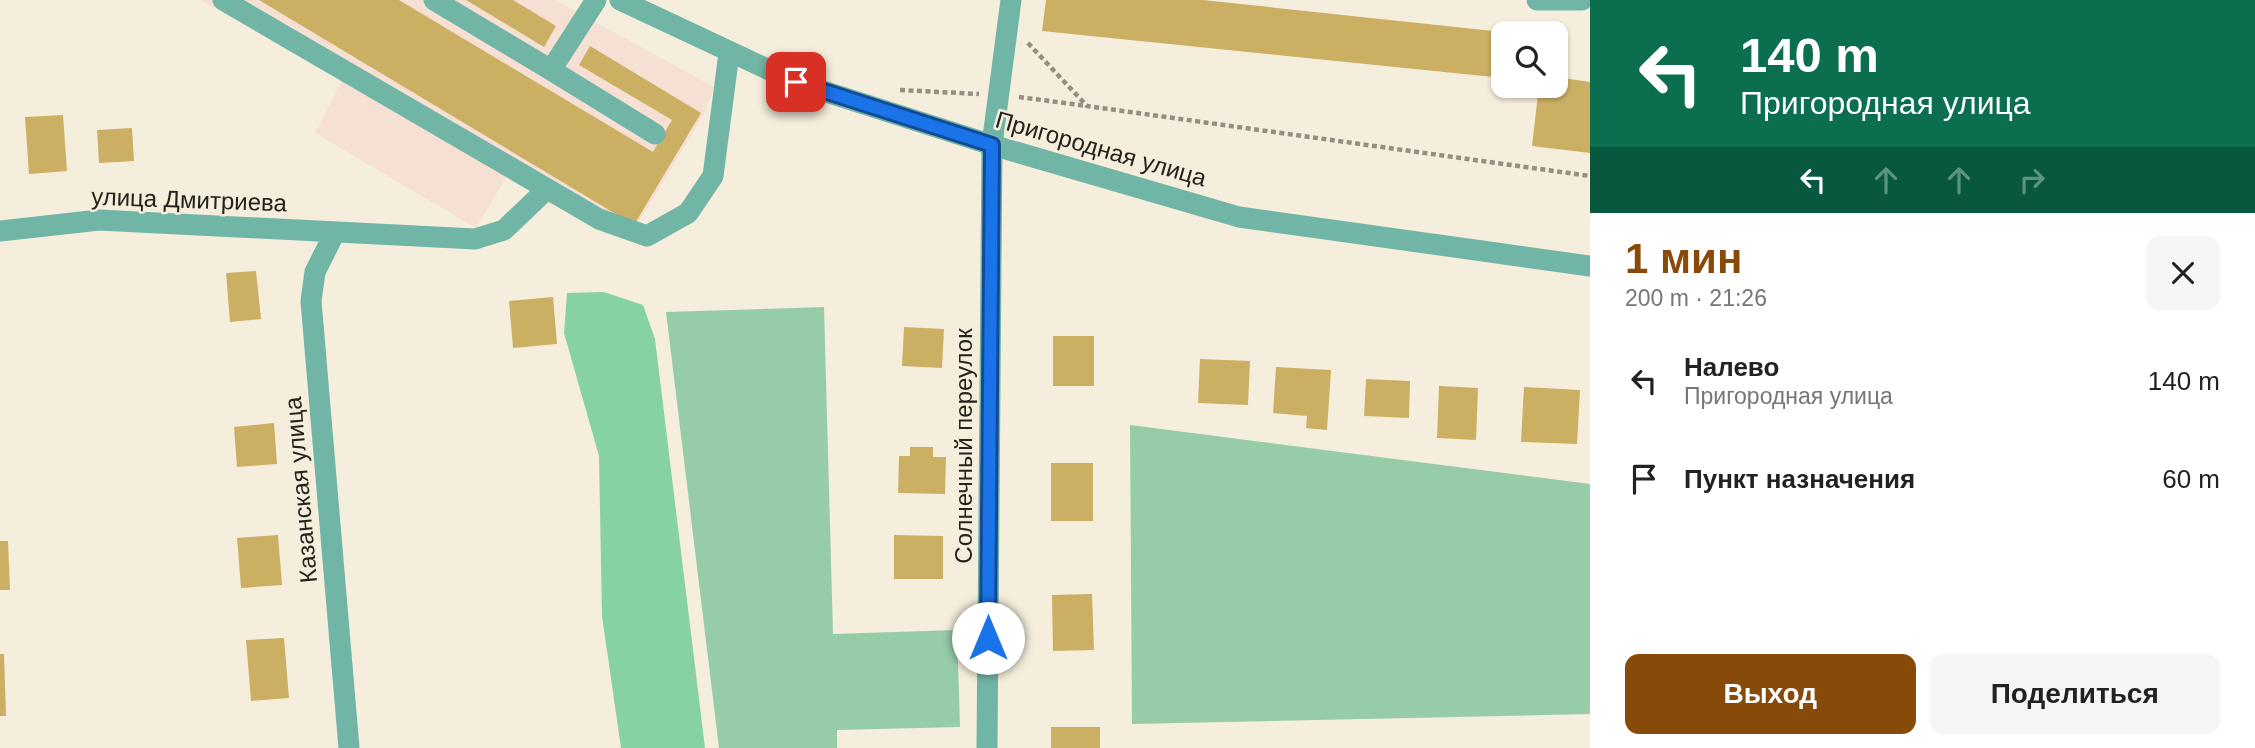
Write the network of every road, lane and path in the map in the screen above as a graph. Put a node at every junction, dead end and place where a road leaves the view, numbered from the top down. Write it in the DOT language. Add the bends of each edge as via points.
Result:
graph roads {
  1 [pos="223,0"];
  2 [pos="434,0"];
  3 [pos="596,0"];
  4 [pos="620,0"];
  5 [pos="1011,0"];
  6 [pos="1537,0"];
  7 [pos="1582,0"];
  8 [pos="1008,22"];
  9 [pos="729,53"];
  10 [pos="551,70"];
  11 [pos="898,90"];
  12 [pos="999,94"];
  13 [pos="1087,106"];
  14 [pos="655,134"];
  15 [pos="992,145"];
  16 [pos="1590,176"];
  17 [pos="547,189"];
  18 [pos="0,231"];
  19 [pos="335,232"];
  20 [pos="1590,266"];
  21 [pos="349,748"];
  22 [pos="987,748"];
  1 -- 17 [label="street"];
  2 -- 10 [label="street"];
  3 -- 10 [label="street"];
  4 -- 9 [label="street, Пригородная улица"];
  5 -- 8 [label="street, Солнечный переулок"];
  6 -- 7 [label="street"];
  8 -- 12 [label="street, Солнечный переулок"];
  8 -- 13 [label="path"];
  9 -- 15 [label="street, Пригородная улица" via="796,82"];
  9 -- 17 [label="street" via="713,176 688,214 647,236 599,219"];
  10 -- 14 [label="street"];
  11 -- 12 [label="path"];
  12 -- 13 [label="path"];
  12 -- 15 [label="street, Солнечный переулок"];
  13 -- 16 [label="path"];
  15 -- 20 [label="street, Пригородная улица" via="1240,217"];
  15 -- 22 [label="street, Солнечный переулок"];
  17 -- 19 [label="street, улица Дмитриева" via="505,230 475,239"];
  18 -- 19 [label="street, улица Дмитриева" via="99,220"];
  19 -- 21 [label="street, Казанская улица" via="315,272 311,302"];
}
